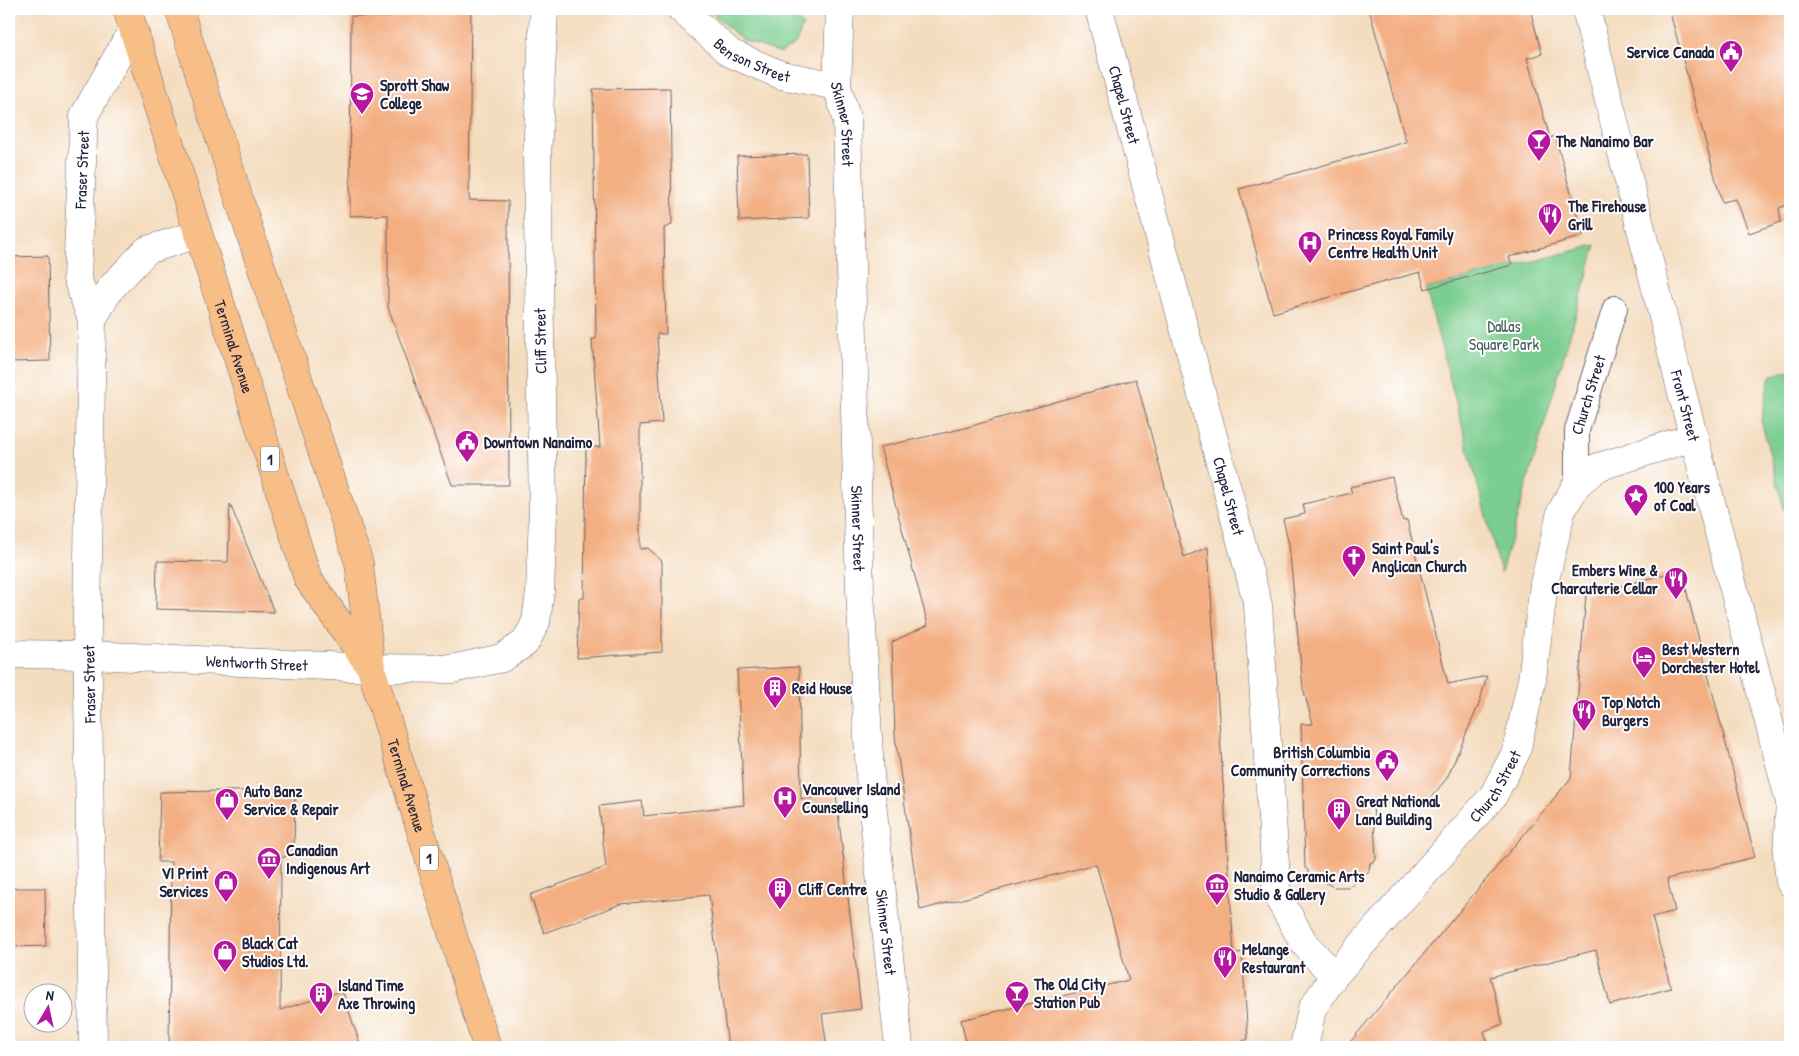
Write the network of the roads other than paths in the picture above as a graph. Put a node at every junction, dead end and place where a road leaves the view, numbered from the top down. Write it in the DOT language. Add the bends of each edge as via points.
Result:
graph roads {
  1 [pos="179,9"];
  2 [pos="544,9"];
  3 [pos="681,9"];
  4 [pos="840,9"];
  5 [pos="1099,9"];
  6 [pos="1586,9"];
  7 [pos="130,19"];
  8 [pos="837,86"];
  9 [pos="198,234"];
  10 [pos="1615,308"];
  11 [pos="92,320"];
  12 [pos="1694,437"];
  13 [pos="1576,484"];
  14 [pos="9,654"];
  15 [pos="89,655"];
  16 [pos="502,658"];
  17 [pos="371,668"];
  18 [pos="1786,762"];
  19 [pos="1790,802"];
  20 [pos="1790,882"];
  21 [pos="1334,976"];
  22 [pos="1304,1042"];
  23 [pos="93,1047"];
  24 [pos="487,1047"];
  25 [pos="899,1047"];
  1 -- 17 [label="highway, Terminal Avenue / 1" via="359,563"];
  2 -- 16 [label="street, Cliff Street" via="537,157 543,513 540,592 536,622 525,643"];
  3 -- 8 [label="street, Benson Street" via="730,53 781,75"];
  4 -- 8 [label="street, Skinner Street"];
  5 -- 21 [label="street, Chapel Street" via="1258,605 1277,895 1304,943"];
  6 -- 12 [label="street, Front Street"];
  7 -- 9 [label="highway, Terminal Avenue / 1"];
  7 -- 11 [label="street, Fraser Street" via="84,116 77,278"];
  8 -- 25 [label="street, Skinner Street" via="847,121 860,590 871,793"];
  9 -- 11 [label="street, Fraser Street" via="147,250 110,289"];
  9 -- 17 [label="highway, Terminal Avenue / 1" via="308,579"];
  10 -- 13 [label="street, Church Street" via="1577,430"];
  11 -- 15 [label="street, Fraser Street"];
  12 -- 13 [label="street, Church Street" via="1598,467"];
  12 -- 18 [label="street, Front Street"];
  13 -- 21 [label="street, Church Street" via="1561,512 1544,584 1532,679 1516,752 1493,796"];
  14 -- 15 [label="street, Wentworth Street"];
  15 -- 17 [label="street, Wentworth Street"];
  15 -- 23 [label="street, Fraser Street"];
  16 -- 17 [label="street, Wentworth Street" via="452,669"];
  17 -- 24 [label="highway, Terminal Avenue / 1"];
  18 -- 19 [label="street, Front Street"];
  19 -- 20 [label="street, Front Street" via="1787,854"];
  21 -- 22 [label="street, Church Street" via="1312,1009"];
}
